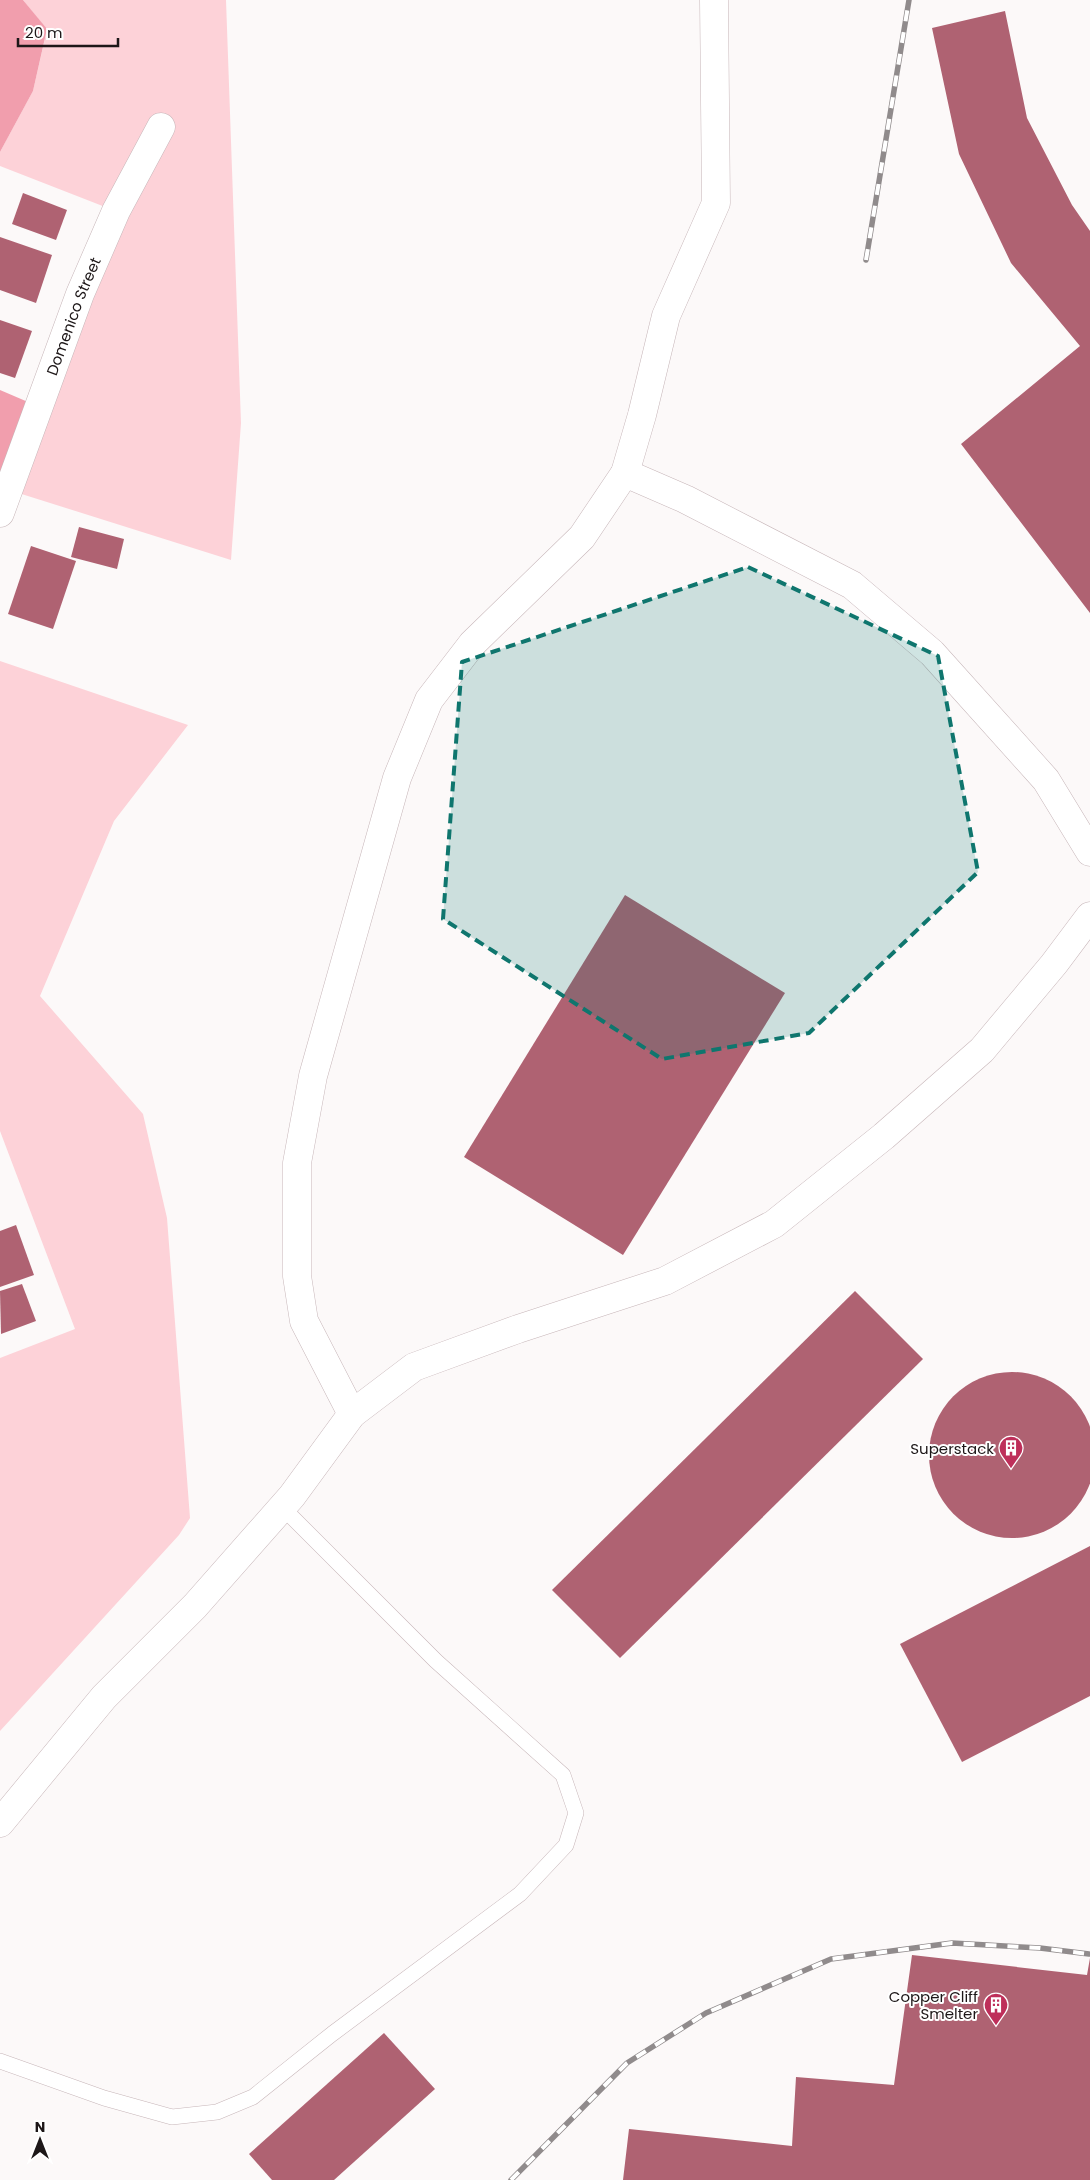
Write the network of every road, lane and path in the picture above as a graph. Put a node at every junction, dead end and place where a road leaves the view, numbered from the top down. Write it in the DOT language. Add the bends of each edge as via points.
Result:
graph roads {
  1 [pos="714,0"];
  2 [pos="161,127"];
  3 [pos="625,473"];
  4 [pos="0,513"];
  5 [pos="1090,852"];
  6 [pos="1090,916"];
  7 [pos="352,1414"];
  8 [pos="282,1508"];
  9 [pos="0,1823"];
  10 [pos="0,2061"];
  1 -- 3 [label="street" via="716,203 666,316"];
  2 -- 4 [label="street, Domenico Street" via="116,211 80,294"];
  3 -- 5 [label="street" via="685,499 852,585 932,653 1046,780"];
  3 -- 7 [label="street" via="582,536 472,644 429,700 397,778 313,1076 297,1163 297,1276 304,1320"];
  6 -- 7 [label="street" via="982,1050 884,1136 774,1224 665,1281 414,1367"];
  7 -- 8 [label="street"];
  8 -- 9 [label="street" via="195,1606 104,1697"];
  8 -- 10 [label="lane" via="436,1661 563,1774 576,1813 566,1845 520,1894 253,2097 217,2112 172,2117 104,2098"];
}
